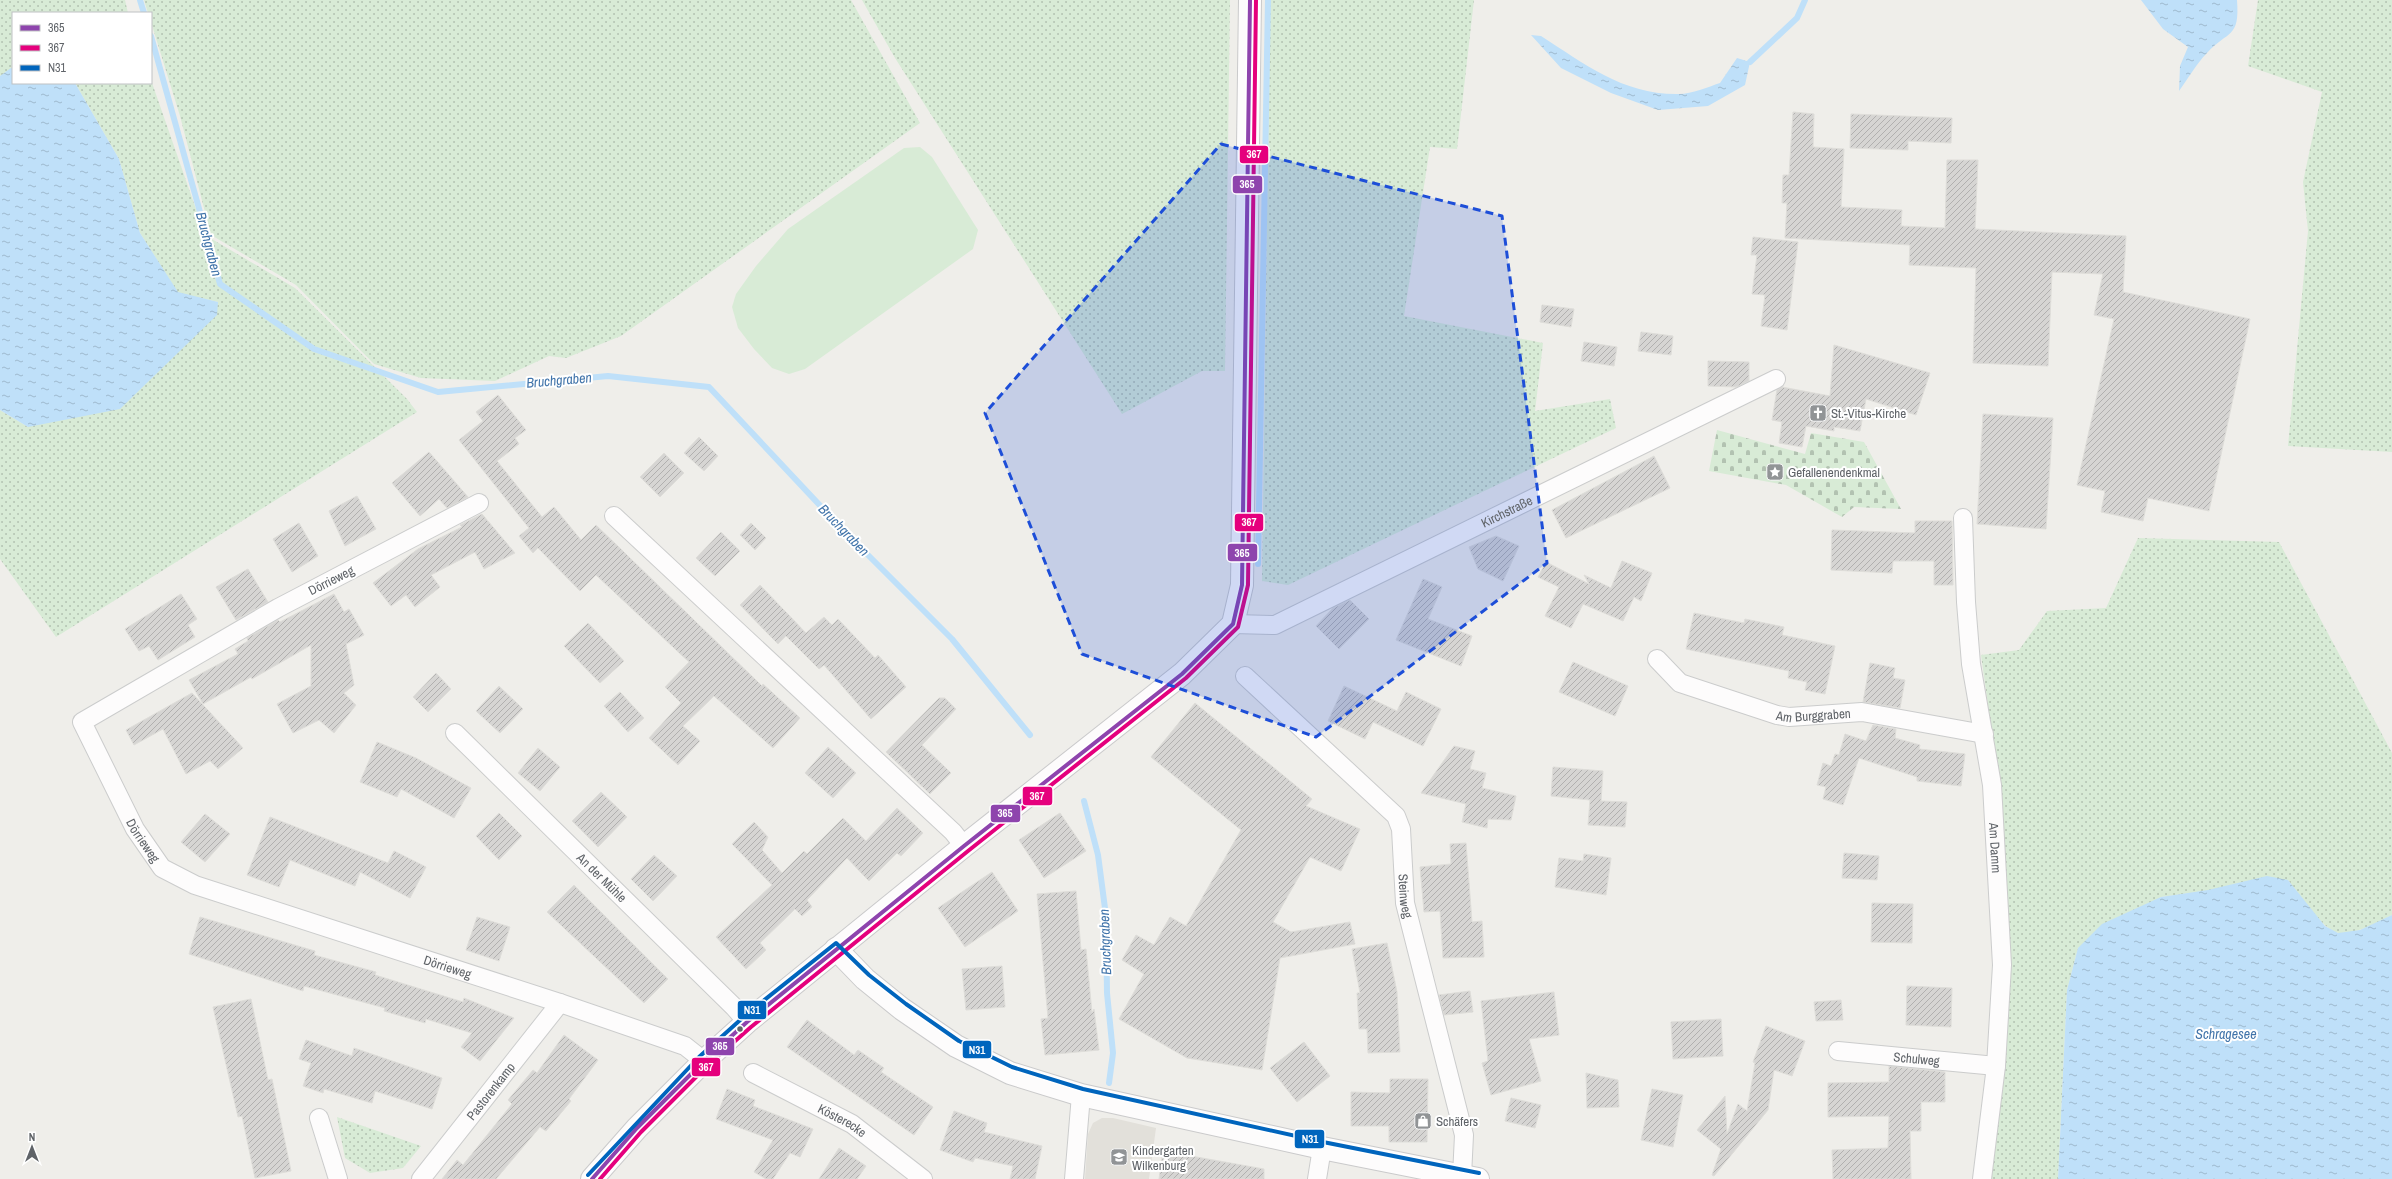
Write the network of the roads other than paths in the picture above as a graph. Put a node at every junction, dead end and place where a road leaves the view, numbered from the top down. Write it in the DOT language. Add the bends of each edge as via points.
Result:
graph roads {
  1 [pos="1250,0"];
  2 [pos="1776,379"];
  3 [pos="479,504"];
  4 [pos="614,516"];
  5 [pos="1963,518"];
  6 [pos="1233,624"];
  7 [pos="1657,659"];
  8 [pos="1245,676"];
  9 [pos="455,733"];
  10 [pos="1984,734"];
  11 [pos="964,846"];
  12 [pos="836,949"];
  13 [pos="560,1003"];
  14 [pos="747,1022"];
  15 [pos="1838,1051"];
  16 [pos="704,1061"];
  17 [pos="1996,1066"];
  18 [pos="753,1073"];
  19 [pos="1081,1095"];
  20 [pos="319,1118"];
  21 [pos="1322,1148"];
  22 [pos="1470,1177"];
  23 [pos="338,1179"];
  24 [pos="421,1179"];
  25 [pos="592,1179"];
  26 [pos="923,1179"];
  27 [pos="1074,1179"];
  28 [pos="1317,1179"];
  29 [pos="1982,1179"];
  1 -- 6 [label="main road" via="1242,585"];
  2 -- 6 [label="street, Kirchstraße" via="1275,625"];
  3 -- 13 [label="street, Dörrieweg" via="278,608 82,722 136,829 162,868 195,885"];
  4 -- 11 [label="street" via="953,832"];
  5 -- 10 [label="street, Am Damm" via="1971,656"];
  6 -- 11 [label="main road" via="1182,674"];
  7 -- 10 [label="street, Am Burggraben" via="1680,683 1777,715 1789,717 1862,712"];
  8 -- 22 [label="street, Steinweg" via="1396,816 1401,829 1405,903 1464,1135"];
  9 -- 14 [label="street, An der Mühle"];
  10 -- 17 [label="street, Am Damm" via="1992,785 2002,965"];
  11 -- 12 [label="main road"];
  12 -- 14 [label="main road"];
  12 -- 19 [label="main road" via="865,979 902,1009 956,1046 1010,1073"];
  13 -- 16 [label="street, Dörrieweg" via="685,1046"];
  13 -- 24 [label="street, Pastorenkamp"];
  14 -- 16 [label="main road"];
  15 -- 17 [label="street, Schulweg"];
  16 -- 25 [label="main road" via="637,1128"];
  17 -- 29 [label="street, Am Damm"];
  18 -- 26 [label="street, Kösterecke" via="852,1124"];
  19 -- 21 [label="main road"];
  19 -- 27 [label="street"];
  20 -- 23 [label="street"];
  21 -- 22 [label="main road"];
  21 -- 28 [label="street"];
}
